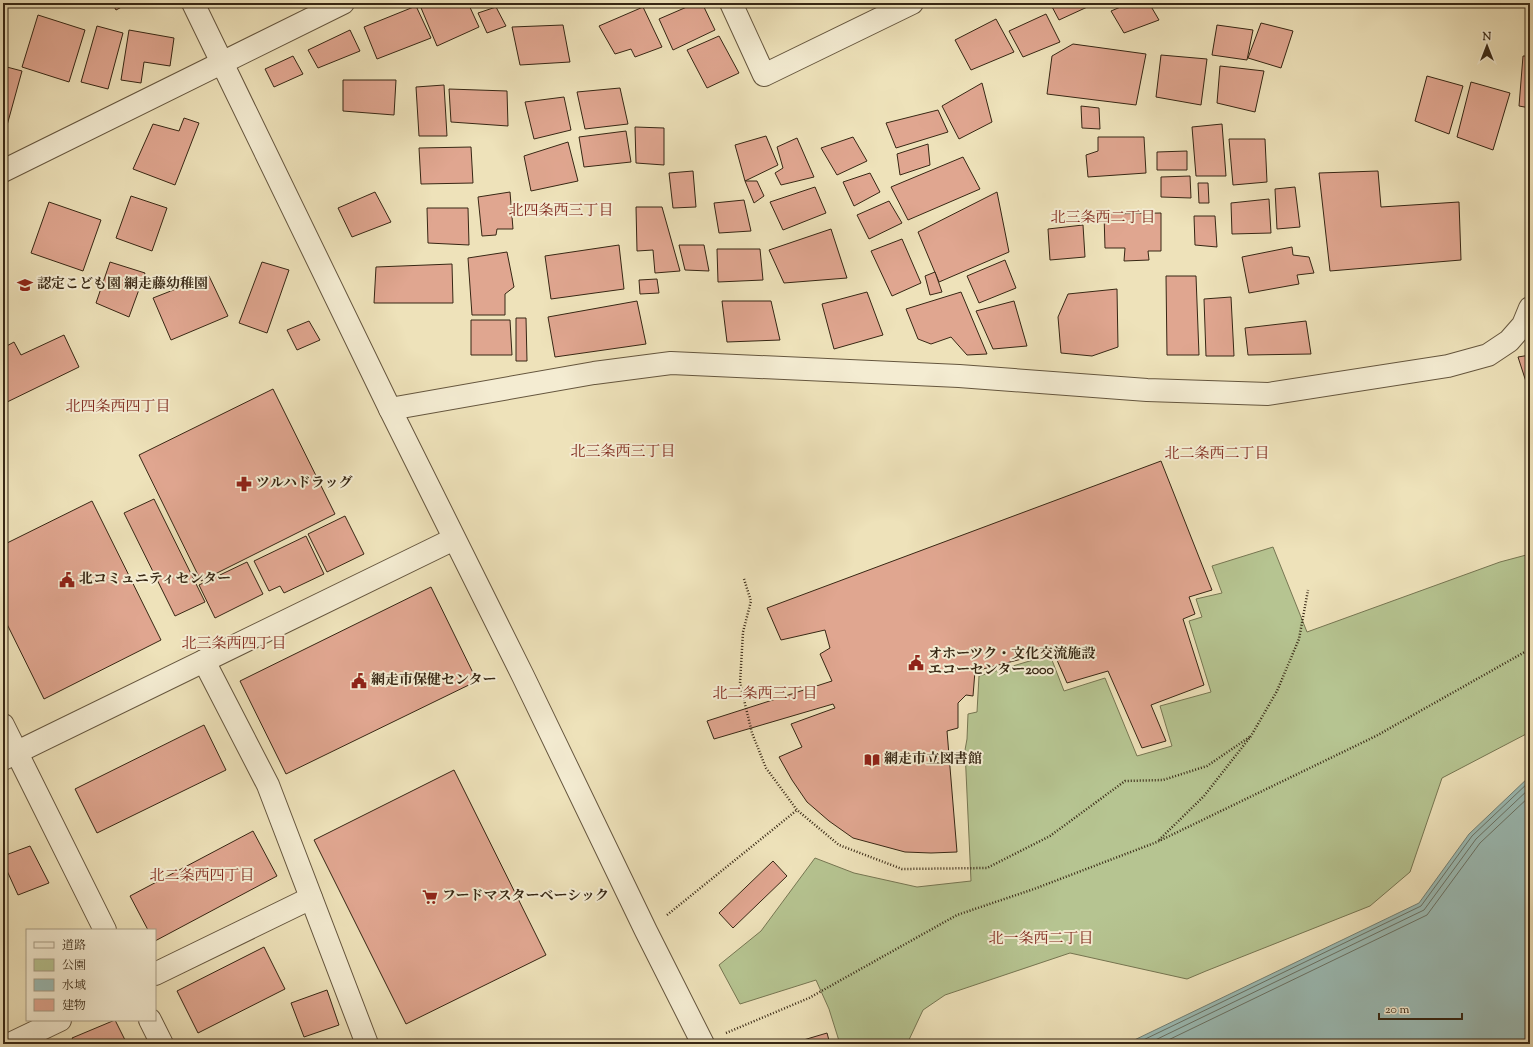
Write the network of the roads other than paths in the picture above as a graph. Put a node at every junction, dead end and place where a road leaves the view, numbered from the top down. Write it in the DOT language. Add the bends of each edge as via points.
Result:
graph roads {
  1 [pos="193,3"];
  2 [pos="343,3"];
  3 [pos="731,3"];
  4 [pos="912,3"];
  5 [pos="221,62"];
  6 [pos="3,171"];
  7 [pos="1530,308"];
  8 [pos="390,410"];
  9 [pos="454,539"];
  10 [pos="204,661"];
  11 [pos="3,725"];
  12 [pos="10,756"];
  13 [pos="312,898"];
  14 [pos="104,929"];
  15 [pos="156,974"];
  16 [pos="58,1021"];
  17 [pos="150,1021"];
  18 [pos="10,1044"];
  19 [pos="162,1044"];
  20 [pos="367,1044"];
  21 [pos="703,1044"];
  1 -- 5 [label="street"];
  2 -- 5 [label="street"];
  3 -- 4 [label="street" via="764,75"];
  5 -- 6 [label="street"];
  5 -- 8 [label="street"];
  7 -- 8 [label="street" via="1523,325 1509,341 1488,355 1448,366 1268,394 1147,390 959,376 671,363 594,373"];
  8 -- 9 [label="street"];
  9 -- 10 [label="street"];
  9 -- 21 [label="street" via="524,676"];
  10 -- 12 [label="street"];
  10 -- 13 [label="street" via="268,785"];
  11 -- 12 [label="street"];
  12 -- 14 [label="street"];
  13 -- 15 [label="street"];
  13 -- 20 [label="street"];
  16 -- 18 [label="street"];
  17 -- 19 [label="street"];
}
